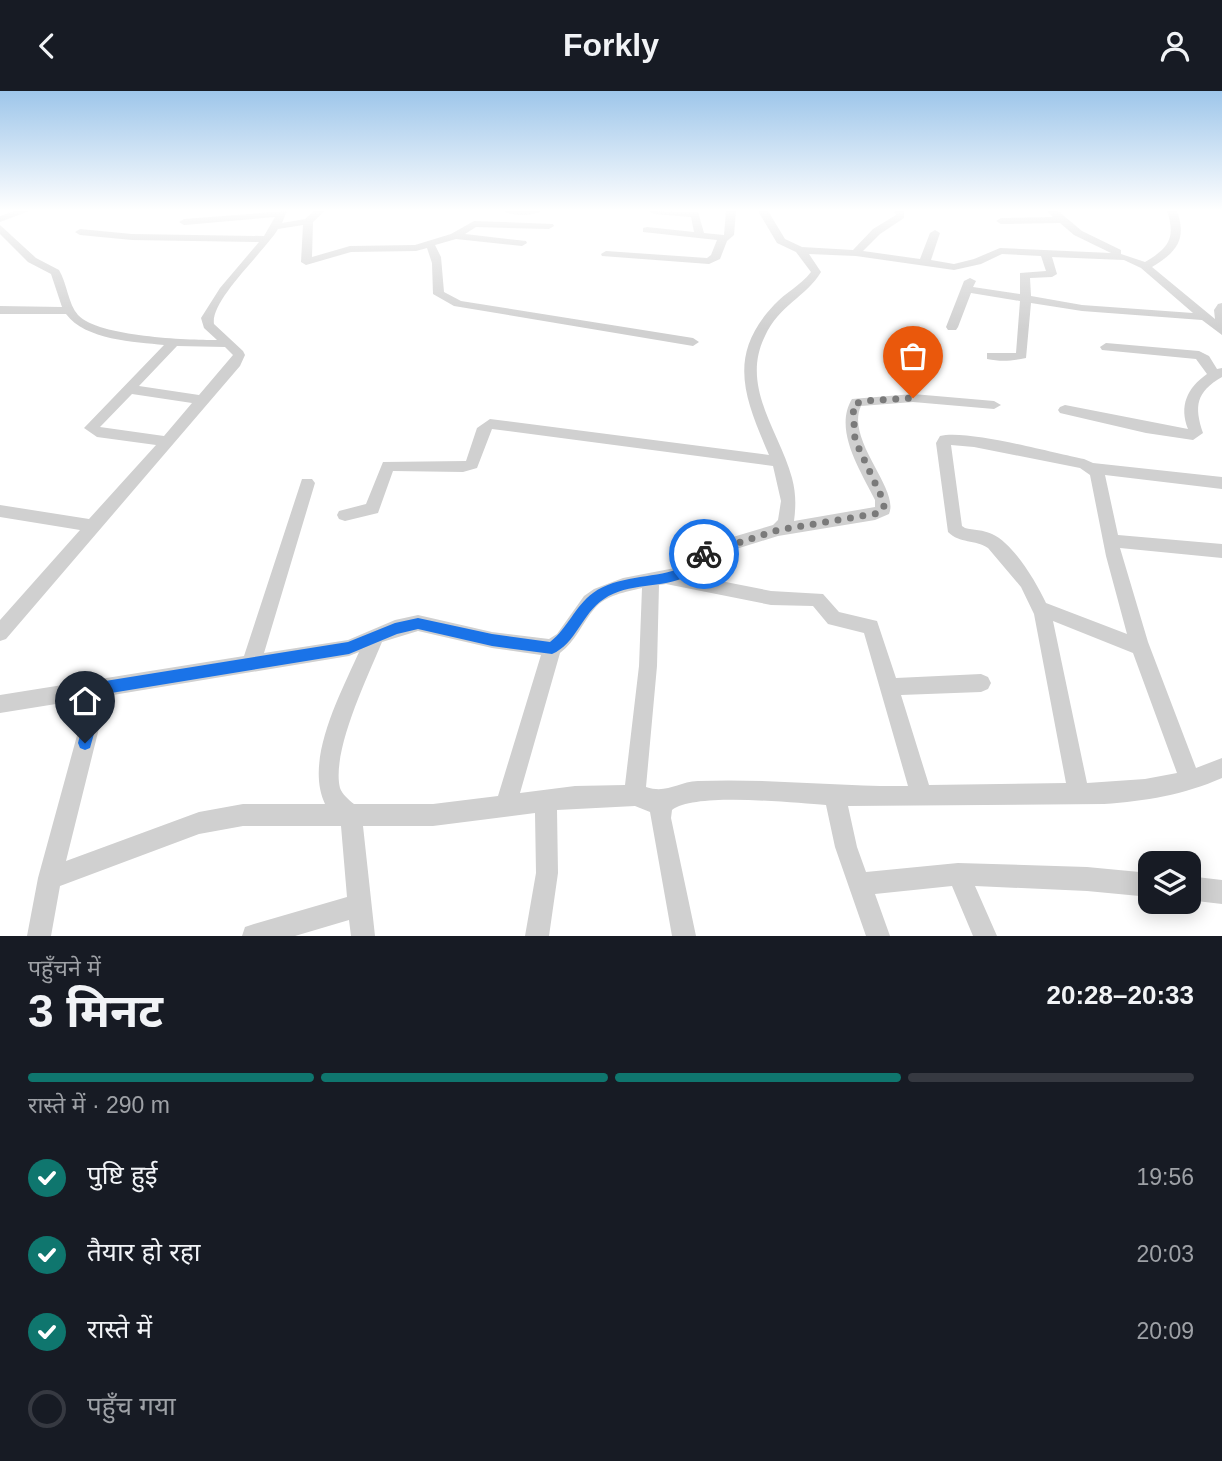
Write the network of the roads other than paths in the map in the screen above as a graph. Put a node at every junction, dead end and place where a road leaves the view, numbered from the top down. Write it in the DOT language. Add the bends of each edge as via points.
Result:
graph roads {
  1 [pos="22,250"];
  2 [pos="256,250"];
  3 [pos="301,250"];
  4 [pos="345,250"];
  5 [pos="434,250"];
  6 [pos="719,250"];
  7 [pos="800,250"];
  8 [pos="808,250"];
  9 [pos="858,250"];
  10 [pos="929,250"];
  11 [pos="1113,250"];
  12 [pos="1167,250"];
  13 [pos="856,253"];
  14 [pos="606,254"];
  15 [pos="1046,254"];
  16 [pos="1126,257"];
  17 [pos="977,262"];
  18 [pos="924,264"];
  19 [pos="1145,266"];
  20 [pos="967,289"];
  21 [pos="1026,299"];
  22 [pos="1222,306"];
  23 [pos="0,310"];
  24 [pos="70,310"];
  25 [pos="1205,317"];
  26 [pos="1222,324"];
  27 [pos="952,327"];
  28 [pos="1222,331"];
  29 [pos="174,341"];
  30 [pos="693,342"];
  31 [pos="229,343"];
  32 [pos="1106,347"];
  33 [pos="991,356"];
  34 [pos="1218,373"];
  35 [pos="129,389"];
  36 [pos="201,400"];
  37 [pos="994,405"];
  38 [pos="1065,410"];
  39 [pos="166,441"];
  40 [pos="779,462"];
  41 [pos="1094,468"];
  42 [pos="1222,483"];
  43 [pos="307,484"];
  44 [pos="0,511"];
  45 [pos="345,515"];
  46 [pos="93,526"];
  47 [pos="778,530"];
  48 [pos="1111,541"];
  49 [pos="1222,551"];
  50 [pos="659,579"];
  51 [pos="1038,608"];
  52 [pos="0,632"];
  53 [pos="374,639"];
  54 [pos="1140,647"];
  55 [pos="552,648"];
  56 [pos="251,664"];
  57 [pos="981,683"];
  58 [pos="890,687"];
  59 [pos="99,689"];
  60 [pos="2,707"];
  61 [pos="1222,768"];
  62 [pos="1191,781"];
  63 [pos="1079,793"];
  64 [pos="635,795"];
  65 [pos="835,796"];
  66 [pos="922,796"];
  67 [pos="547,800"];
  68 [pos="506,804"];
  69 [pos="661,807"];
  70 [pos="351,816"];
  71 [pos="958,874"];
  72 [pos="50,878"];
  73 [pos="858,884"];
  74 [pos="1138,884"];
  75 [pos="1201,890"];
  76 [pos="1222,892"];
  77 [pos="359,905"];
  78 [pos="39,936"];
  79 [pos="254,936"];
  80 [pos="363,936"];
  81 [pos="537,936"];
  82 [pos="684,936"];
  83 [pos="878,936"];
  84 [pos="985,936"];
  1 -- 24 [label="street" via="55,272"];
  2 -- 31 [label="street" via="207,318 208,325"];
  3 -- 4 [label="street" via="306,262"];
  5 -- 30 [label="street" via="439,294 458,304"];
  6 -- 14 [label="street" via="709,261"];
  7 -- 40 [label="street" via="816,272 776,309 753,347 750,365 761,421"];
  8 -- 13 [label="street"];
  9 -- 13 [label="street"];
  10 -- 18 [label="street"];
  11 -- 16 [label="street"];
  12 -- 19 [label="street"];
  13 -- 18 [label="street"];
  15 -- 16 [label="street"];
  15 -- 17 [label="street" via="1000,251"];
  15 -- 21 [label="street" via="1053,273 1025,274"];
  16 -- 19 [label="street"];
  17 -- 18 [label="street" via="954,267"];
  17 -- 20 [label="street"];
  19 -- 25 [label="street"];
  20 -- 21 [label="street"];
  20 -- 27 [label="street"];
  21 -- 25 [label="street"];
  21 -- 33 [label="street" via="1023,355"];
  22 -- 26 [label="street"];
  23 -- 24 [label="street"];
  24 -- 29 [label="street" via="78,320 107,333"];
  25 -- 28 [label="street"];
  29 -- 31 [label="street"];
  29 -- 35 [label="street"];
  31 -- 36 [label="street" via="239,355"];
  32 -- 34 [label="street" via="1199,355"];
  34 -- 38 [label="street" via="1192,401 1189,412 1195,434"];
  35 -- 36 [label="street"];
  35 -- 39 [label="street" via="94,423 93,431"];
  36 -- 39 [label="street"];
  37 -- 47 [label="street" via="913,398 857,403 851,411 853,432 883,500 883,510"];
  39 -- 46 [label="street"];
  40 -- 45 [label="street" via="490,424 481,434 472,464 388,466 372,509"];
  40 -- 47 [label="street" via="789,501 786,523"];
  41 -- 42 [label="street"];
  41 -- 48 [label="street"];
  41 -- 51 [label="street" via="974,442 944,441 954,528 960,534 994,543 1027,582"];
  43 -- 56 [label="street"];
  44 -- 46 [label="street"];
  46 -- 52 [label="street"];
  47 -- 50 [label="street" via="712,550 686,571"];
  48 -- 49 [label="street"];
  48 -- 54 [label="street"];
  50 -- 55 [label="street" via="622,585 590,601 563,640"];
  50 -- 58 [label="street" via="771,598 819,600 834,619 871,627"];
  50 -- 64 [label="street"];
  51 -- 54 [label="street"];
  51 -- 63 [label="street" via="1048,632"];
  53 -- 55 [label="street" via="395,628 418,624"];
  53 -- 56 [label="street" via="349,648"];
  53 -- 70 [label="street" via="335,740 328,781 334,801"];
  54 -- 62 [label="street"];
  55 -- 68 [label="street"];
  56 -- 59 [label="street"];
  57 -- 58 [label="street"];
  58 -- 66 [label="street"];
  59 -- 60 [label="street"];
  59 -- 72 [label="street"];
  61 -- 62 [label="street"];
  62 -- 63 [label="street" via="1145,790"];
  63 -- 66 [label="street"];
  64 -- 67 [label="street"];
  64 -- 69 [label="street"];
  65 -- 66 [label="street"];
  65 -- 69 [label="street" via="698,792 671,796"];
  65 -- 73 [label="street"];
  67 -- 68 [label="street"];
  67 -- 81 [label="street" via="547,873"];
  68 -- 70 [label="street" via="433,815"];
  69 -- 82 [label="street"];
  70 -- 72 [label="street" via="222,817"];
  70 -- 77 [label="street"];
  71 -- 73 [label="street"];
  71 -- 74 [label="street"];
  71 -- 84 [label="street"];
  72 -- 78 [label="street"];
  73 -- 83 [label="street"];
  75 -- 76 [label="street"];
  77 -- 79 [label="street"];
  77 -- 80 [label="street"];
}
